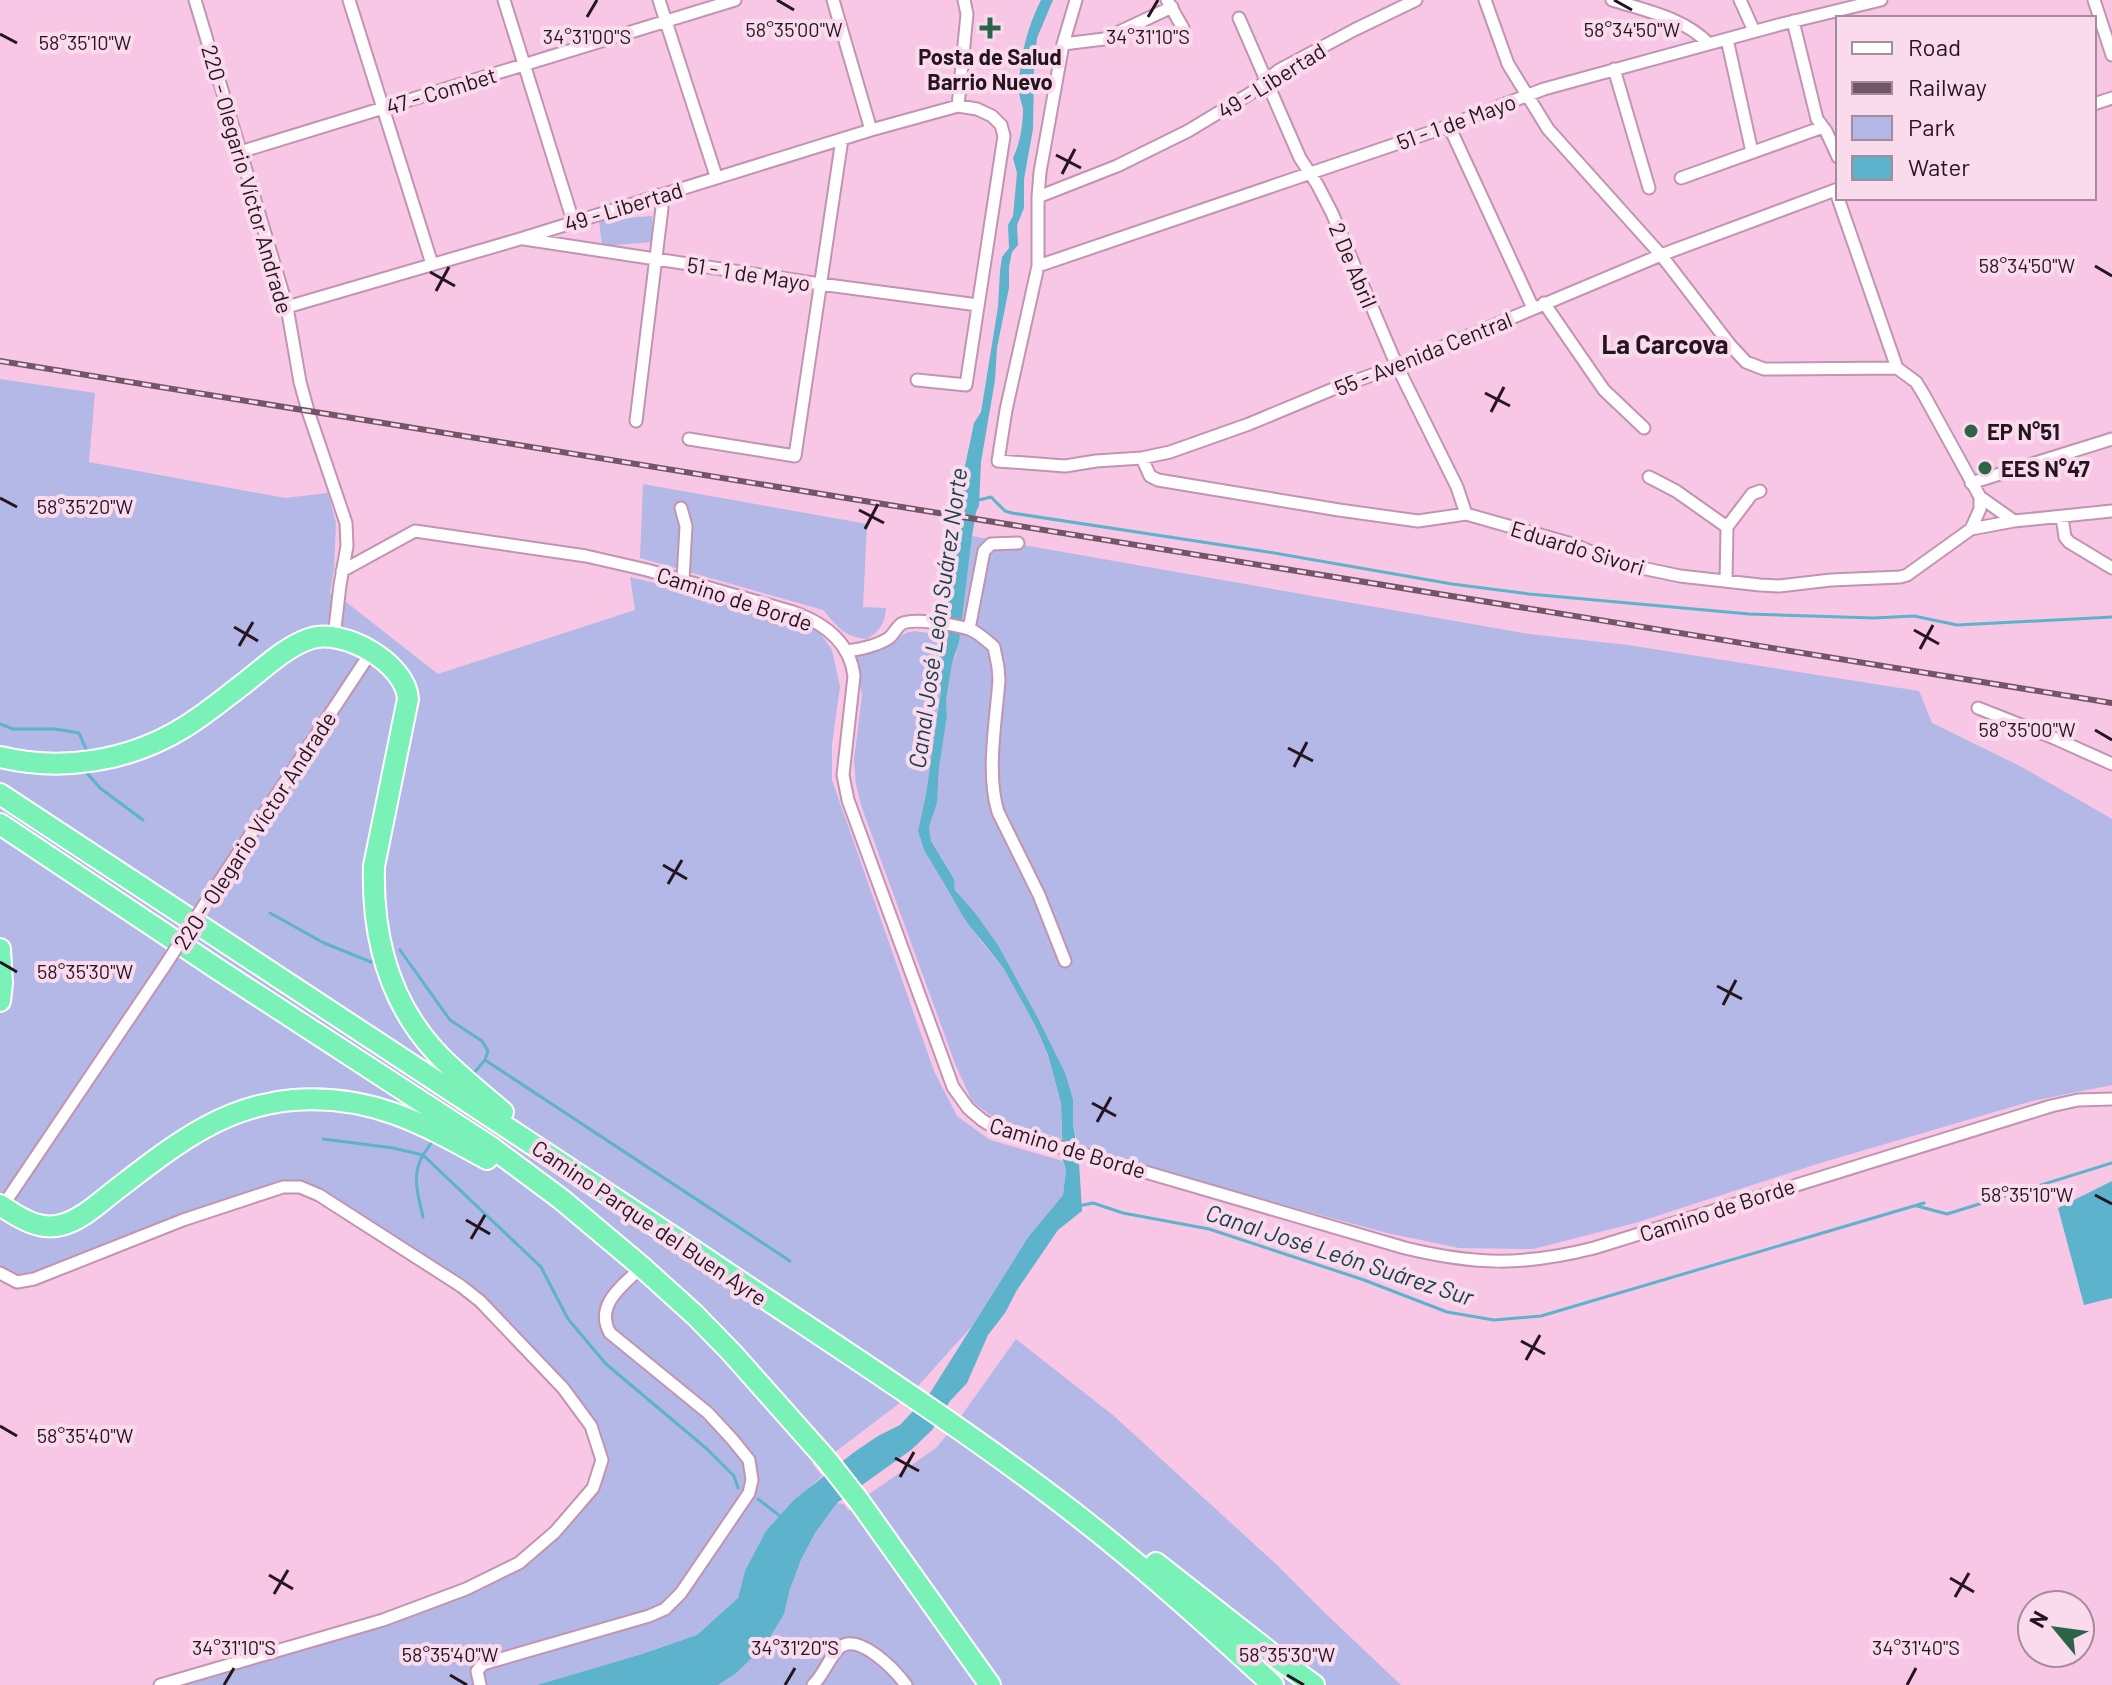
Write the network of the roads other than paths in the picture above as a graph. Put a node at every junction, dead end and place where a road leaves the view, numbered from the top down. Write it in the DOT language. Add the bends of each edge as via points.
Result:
graph roads {
  1 [pos="195,0"];
  2 [pos="349,0"];
  3 [pos="504,0"];
  4 [pos="659,0"];
  5 [pos="735,0"];
  6 [pos="833,0"];
  7 [pos="964,0"];
  8 [pos="1076,0"];
  9 [pos="1416,0"];
  10 [pos="1485,0"];
  11 [pos="1612,0"];
  12 [pos="1740,0"];
  13 [pos="1881,0"];
  14 [pos="2094,0"];
  15 [pos="1170,3"];
  16 [pos="1239,18"];
  17 [pos="666,21"];
  18 [pos="1793,21"];
  19 [pos="1183,28"];
  20 [pos="1754,31"];
  21 [pos="1727,39"];
  22 [pos="1063,44"];
  23 [pos="1709,44"];
  24 [pos="2112,55"];
  25 [pos="523,65"];
  26 [pos="1614,69"];
  27 [pos="1267,79"];
  28 [pos="1526,95"];
  29 [pos="958,106"];
  30 [pos="383,107"];
  31 [pos="1449,126"];
  32 [pos="1823,127"];
  33 [pos="871,130"];
  34 [pos="842,139"];
  35 [pos="240,152"];
  36 [pos="1752,152"];
  37 [pos="1836,153"];
  38 [pos="1310,173"];
  39 [pos="716,176"];
  40 [pos="1681,178"];
  41 [pos="1649,188"];
  42 [pos="1836,194"];
  43 [pos="659,195"];
  44 [pos="1038,197"];
  45 [pos="1839,200"];
  46 [pos="573,221"];
  47 [pos="520,239"];
  48 [pos="1661,255"];
  49 [pos="656,258"];
  50 [pos="432,264"];
  51 [pos="1038,266"];
  52 [pos="820,284"];
  53 [pos="978,305"];
  54 [pos="1538,306"];
  55 [pos="287,307"];
  56 [pos="1397,366"];
  57 [pos="1897,368"];
  58 [pos="917,380"];
  59 [pos="636,421"];
  60 [pos="1644,428"];
  61 [pos="689,439"];
  62 [pos="2112,439"];
  63 [pos="1142,458"];
  64 [pos="1649,477"];
  65 [pos="1971,483"];
  66 [pos="1760,491"];
  67 [pos="1980,497"];
  68 [pos="681,508"];
  69 [pos="2112,511"];
  70 [pos="1466,514"];
  71 [pos="2062,517"];
  72 [pos="2014,521"];
  73 [pos="1727,527"];
  74 [pos="1971,529"];
  75 [pos="1018,543"];
  76 [pos="2112,568"];
  77 [pos="342,571"];
  78 [pos="683,580"];
  79 [pos="1726,581"];
  80 [pos="967,629"];
  81 [pos="334,637"];
  82 [pos="847,651"];
  83 [pos="371,652"];
  84 [pos="1978,708"];
  85 [pos="0,757"];
  86 [pos="2112,764"];
  87 [pos="0,794"];
  88 [pos="0,824"];
  89 [pos="0,949"];
  90 [pos="1065,961"];
  91 [pos="0,1001"];
  92 [pos="2112,1099"];
  93 [pos="571,1169"];
  94 [pos="561,1199"];
  95 [pos="1,1206"];
  96 [pos="642,1267"];
  97 [pos="0,1273"];
  98 [pos="1077,1515"];
  99 [pos="160,1685"];
  100 [pos="480,1685"];
  101 [pos="813,1685"];
  102 [pos="906,1685"];
  103 [pos="990,1685"];
  104 [pos="1273,1685"];
  105 [pos="1314,1685"];
  1 -- 35 [label="street, 220 - Olegario Víctor Andrade"];
  2 -- 30 [label="street"];
  3 -- 25 [label="street"];
  4 -- 17 [label="street"];
  5 -- 17 [label="street, 47 - Combet"];
  6 -- 33 [label="street"];
  7 -- 29 [label="street"];
  8 -- 22 [label="street"];
  9 -- 27 [label="street, 49 - Libertad"];
  10 -- 28 [label="street" via="1508,64"];
  11 -- 23 [label="street" via="1680,24"];
  12 -- 20 [label="street"];
  13 -- 18 [label="street, 51 - 1 de Mayo"];
  14 -- 24 [label="street"];
  15 -- 19 [label="street"];
  15 -- 22 [label="street" via="1104,39"];
  16 -- 27 [label="street, 2 De Abril"];
  17 -- 25 [label="street, 47 - Combet"];
  17 -- 39 [label="street"];
  18 -- 20 [label="street, 51 - 1 de Mayo"];
  18 -- 32 [label="street"];
  20 -- 21 [label="street, 51 - 1 de Mayo"];
  21 -- 23 [label="street, 51 - 1 de Mayo"];
  21 -- 36 [label="street"];
  22 -- 44 [label="street"];
  23 -- 26 [label="street, 51 - 1 de Mayo"];
  25 -- 30 [label="street, 47 - Combet"];
  25 -- 46 [label="street"];
  26 -- 28 [label="street, 51 - 1 de Mayo"];
  26 -- 41 [label="street"];
  27 -- 38 [label="street, 2 De Abril"];
  27 -- 44 [label="street, 49 - Libertad" via="1188,131"];
  28 -- 31 [label="street, 51 - 1 de Mayo"];
  28 -- 48 [label="street" via="1548,129"];
  29 -- 33 [label="street, 49 - Libertad"];
  29 -- 53 [label="street" via="992,116 1004,136"];
  30 -- 35 [label="street, 47 - Combet"];
  30 -- 50 [label="street"];
  31 -- 38 [label="street, 51 - 1 de Mayo"];
  31 -- 54 [label="street"];
  32 -- 36 [label="street"];
  32 -- 37 [label="street"];
  33 -- 34 [label="street, 49 - Libertad"];
  34 -- 39 [label="street, 49 - Libertad"];
  34 -- 52 [label="street"];
  35 -- 55 [label="street, 220 - Olegario Víctor Andrade"];
  36 -- 40 [label="street"];
  38 -- 51 [label="street, 51 - 1 de Mayo"];
  38 -- 56 [label="street, 2 De Abril"];
  39 -- 43 [label="street, 49 - Libertad"];
  42 -- 48 [label="street, 55 - Avenida Central"];
  43 -- 46 [label="street, 49 - Libertad"];
  43 -- 49 [label="street"];
  44 -- 51 [label="street"];
  45 -- 57 [label="street"];
  46 -- 47 [label="street, 49 - Libertad"];
  47 -- 49 [label="street, 51 - 1 de Mayo"];
  47 -- 50 [label="street, 49 - Libertad"];
  48 -- 54 [label="street, 55 - Avenida Central"];
  48 -- 57 [label="street" via="1746,362 1764,369"];
  49 -- 52 [label="street, 51 - 1 de Mayo"];
  49 -- 59 [label="street"];
  50 -- 55 [label="street, 49 - Libertad"];
  51 -- 63 [label="street, 55 - Avenida Central" via="998,461 1065,466"];
  52 -- 53 [label="street, 51 - 1 de Mayo"];
  52 -- 61 [label="street" via="795,456"];
  53 -- 58 [label="street" via="966,385"];
  54 -- 56 [label="street, 55 - Avenida Central"];
  54 -- 60 [label="street" via="1604,390"];
  55 -- 77 [label="street, 220 - Olegario Víctor Andrade" via="300,382 346,523"];
  56 -- 63 [label="street, 55 - Avenida Central" via="1235,429"];
  56 -- 70 [label="street, 2 De Abril"];
  57 -- 65 [label="street" via="1916,382"];
  62 -- 65 [label="street"];
  63 -- 70 [label="street, Eduardo Sivori" via="1150,476 1158,480 1418,521"];
  64 -- 73 [label="street"];
  65 -- 67 [label="street"];
  66 -- 73 [label="street"];
  67 -- 72 [label="street"];
  67 -- 74 [label="street"];
  68 -- 78 [label="street" via="686,526"];
  69 -- 71 [label="street, Eduardo Sivori"];
  70 -- 79 [label="street, Eduardo Sivori" via="1618,563"];
  71 -- 72 [label="street, Eduardo Sivori"];
  71 -- 76 [label="street" via="2069,542"];
  72 -- 74 [label="street, Eduardo Sivori"];
  73 -- 79 [label="street"];
  74 -- 79 [label="street, Eduardo Sivori" via="1900,577 1779,586"];
  75 -- 80 [label="street" via="991,544 984,551"];
  77 -- 78 [label="street, Camino de Borde" via="415,531 586,556"];
  77 -- 81 [label="street, 220 - Olegario Víctor Andrade"];
  78 -- 82 [label="street, Camino de Borde" via="804,616 831,632"];
  80 -- 82 [label="street" via="908,621 888,639"];
  80 -- 90 [label="street" via="994,647 998,667 995,802"];
  81 -- 83 [label="highway"];
  81 -- 85 [label="highway" via="299,643 184,728 148,746 68,764"];
  82 -- 92 [label="street, Camino de Borde" via="854,688 844,754 845,789 953,1087 968,1108 1003,1131 1405,1248 1448,1258 1508,1262 1594,1248 2051,1106"];
  83 -- 93 [label="highway" via="407,689 374,866 376,926 393,986 435,1051"];
  83 -- 95 [label="street, 220 - Olegario Víctor Andrade, bridge"];
  84 -- 86 [label="street"];
  87 -- 93 [label="highway, Camino Parque del Buen Ayre"];
  88 -- 94 [label="highway, Camino Parque del Buen Ayre" via="491,1147"];
  89 -- 91 [label="highway"];
  93 -- 98 [label="highway, Camino Parque del Buen Ayre" via="954,1426"];
  94 -- 95 [label="highway" via="430,1127 386,1109 291,1100 217,1120 62,1225 28,1222"];
  94 -- 96 [label="highway, Camino Parque del Buen Ayre"];
  96 -- 100 [label="street" via="607,1304 606,1326 732,1439 749,1460 749,1493 665,1609 483,1664 477,1671"];
  96 -- 103 [label="highway, Camino Parque del Buen Ayre" via="732,1353 826,1459"];
  97 -- 99 [label="street" via="17,1282 34,1279 183,1220 283,1187 300,1187 480,1301 563,1388 591,1426 602,1460 593,1488 519,1563 383,1620"];
  98 -- 104 [label="highway, Camino Parque del Buen Ayre"];
  98 -- 105 [label="highway" via="1140,1550"];
  101 -- 102 [label="street" via="839,1649 851,1643 865,1647"];
}
